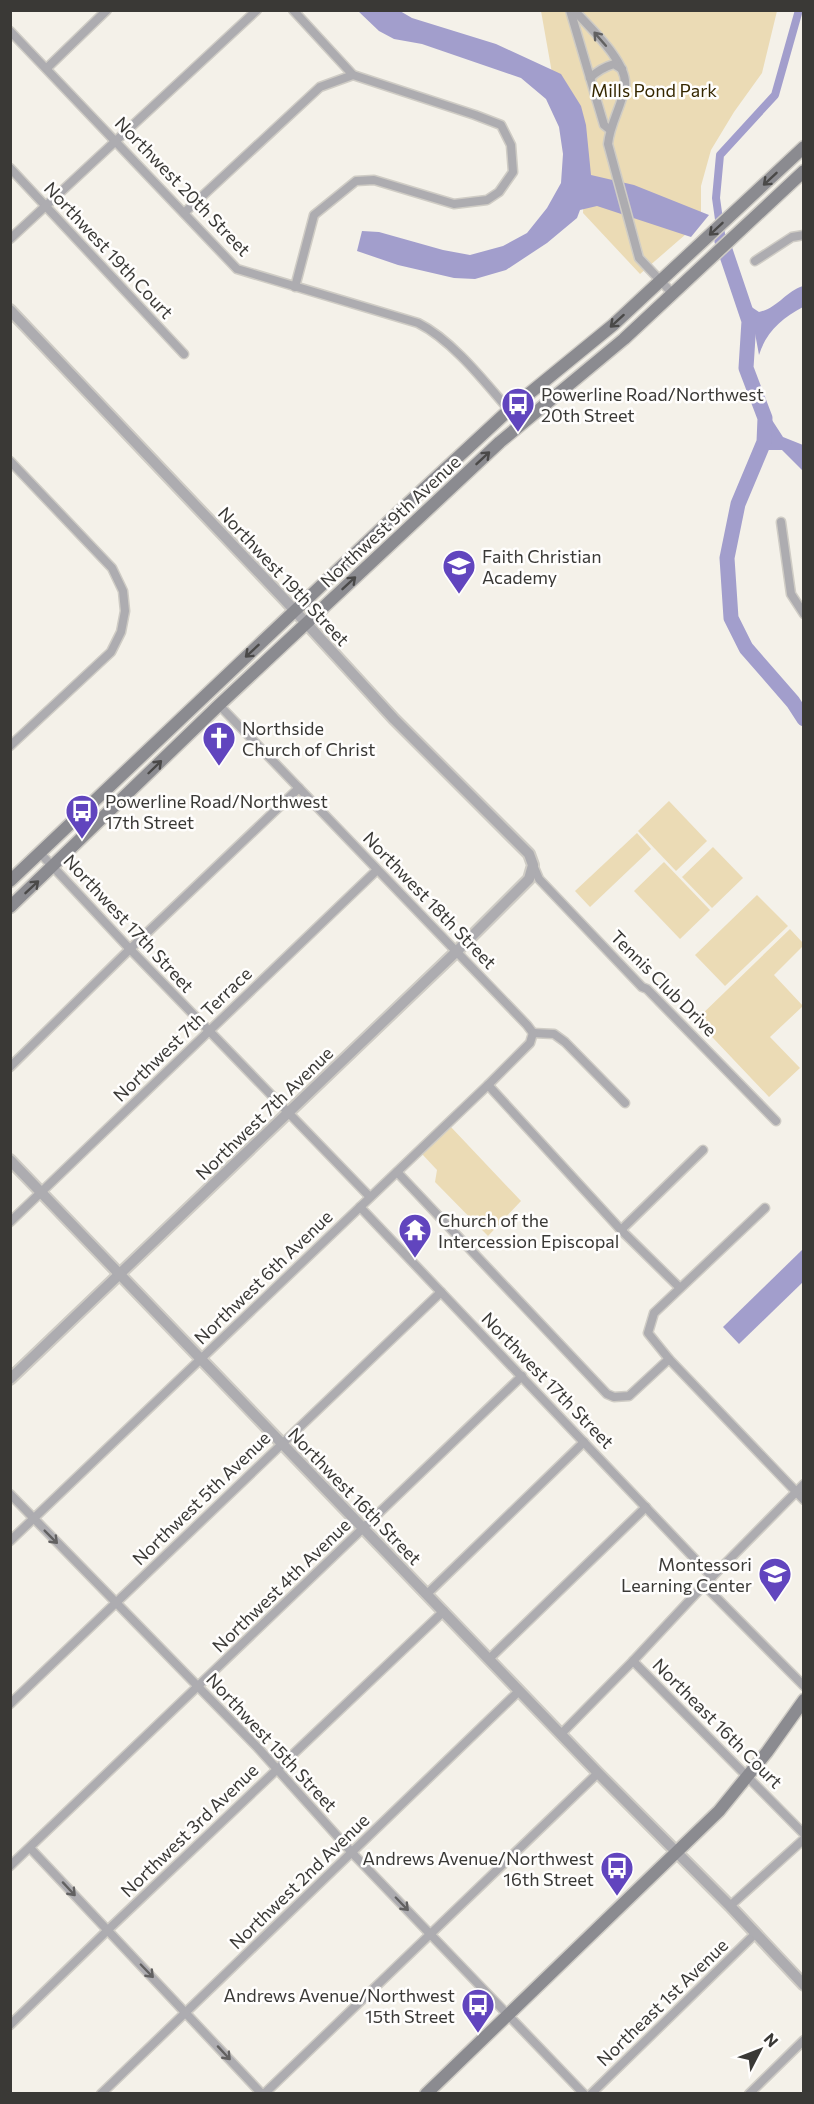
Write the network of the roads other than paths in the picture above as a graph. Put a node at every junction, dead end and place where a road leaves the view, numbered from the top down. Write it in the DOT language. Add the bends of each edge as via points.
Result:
graph roads {
  1 [pos="107,10"];
  2 [pos="257,10"];
  3 [pos="293,10"];
  4 [pos="572,10"];
  5 [pos="10,31"];
  6 [pos="47,68"];
  7 [pos="622,69"];
  8 [pos="353,75"];
  9 [pos="590,78"];
  10 [pos="609,129"];
  11 [pos="115,141"];
  12 [pos="804,147"];
  13 [pos="10,168"];
  14 [pos="804,171"];
  15 [pos="47,207"];
  16 [pos="184,213"];
  17 [pos="804,235"];
  18 [pos="10,239"];
  19 [pos="754,261"];
  20 [pos="660,281"];
  21 [pos="295,287"];
  22 [pos="673,294"];
  23 [pos="10,310"];
  24 [pos="184,354"];
  25 [pos="531,392"];
  26 [pos="509,410"];
  27 [pos="521,424"];
  28 [pos="501,442"];
  29 [pos="10,461"];
  30 [pos="781,522"];
  31 [pos="295,611"];
  32 [pos="804,614"];
  33 [pos="306,623"];
  34 [pos="219,705"];
  35 [pos="10,746"];
  36 [pos="299,788"];
  37 [pos="40,853"];
  38 [pos="533,865"];
  39 [pos="53,866"];
  40 [pos="377,870"];
  41 [pos="10,881"];
  42 [pos="10,907"];
  43 [pos="130,949"];
  44 [pos="457,951"];
  45 [pos="209,1031"];
  46 [pos="533,1033"];
  47 [pos="10,1067"];
  48 [pos="488,1085"];
  49 [pos="624,1103"];
  50 [pos="288,1113"];
  51 [pos="776,1121"];
  52 [pos="703,1150"];
  53 [pos="10,1160"];
  54 [pos="397,1172"];
  55 [pos="42,1193"];
  56 [pos="370,1197"];
  57 [pos="360,1207"];
  58 [pos="765,1208"];
  59 [pos="10,1222"];
  60 [pos="621,1230"];
  61 [pos="119,1274"];
  62 [pos="680,1288"];
  63 [pos="441,1292"];
  64 [pos="202,1359"];
  65 [pos="669,1359"];
  66 [pos="522,1376"];
  67 [pos="10,1379"];
  68 [pos="584,1442"];
  69 [pos="281,1443"];
  70 [pos="804,1484"];
  71 [pos="796,1492"];
  72 [pos="10,1494"];
  73 [pos="804,1500"];
  74 [pos="646,1508"];
  75 [pos="34,1519"];
  76 [pos="364,1528"];
  77 [pos="10,1541"];
  78 [pos="712,1577"];
  79 [pos="704,1585"];
  80 [pos="427,1594"];
  81 [pos="116,1602"];
  82 [pos="444,1611"];
  83 [pos="489,1659"];
  84 [pos="633,1661"];
  85 [pos="804,1686"];
  86 [pos="198,1687"];
  87 [pos="519,1690"];
  88 [pos="804,1700"];
  89 [pos="10,1704"];
  90 [pos="561,1734"];
  91 [pos="276,1769"];
  92 [pos="598,1773"];
  93 [pos="748,1777"];
  94 [pos="804,1834"];
  95 [pos="804,1839"];
  96 [pos="30,1848"];
  97 [pos="353,1852"];
  98 [pos="678,1852"];
  99 [pos="10,1866"];
  100 [pos="730,1906"];
  101 [pos="107,1930"];
  102 [pos="430,1933"];
  103 [pos="756,1934"];
  104 [pos="804,1985"];
  105 [pos="186,2012"];
  106 [pos="508,2014"];
  107 [pos="10,2025"];
  108 [pos="804,2040"];
  109 [pos="101,2094"];
  110 [pos="263,2094"];
  111 [pos="426,2094"];
  112 [pos="584,2094"];
  113 [pos="591,2094"];
  114 [pos="749,2094"];
  1 -- 6 [label="street"];
  2 -- 11 [label="street"];
  3 -- 8 [label="street"];
  7 -- 4 [label="street, one-way"];
  4 -- 9 [label="street"];
  5 -- 6 [label="street, Northwest 20th Street"];
  6 -- 11 [label="street, Northwest 20th Street"];
  7 -- 9 [label="street" via="614,64"];
  7 -- 10 [label="street" via="625,84"];
  8 -- 16 [label="street" via="320,87"];
  8 -- 21 [label="street" via="501,126 511,146 513,172 499,192 487,200 454,204 374,180 356,181 314,215"];
  9 -- 10 [label="street"];
  10 -- 20 [label="street" via="608,144 639,258"];
  11 -- 15 [label="street"];
  11 -- 16 [label="street, Northwest 20th Street"];
  12 -- 20 [label="main road, Northwest 9th Avenue, one-way"];
  13 -- 15 [label="street, Northwest 19th Court"];
  14 -- 22 [label="main road, Northwest 9th Avenue"];
  15 -- 18 [label="street"];
  15 -- 24 [label="street, Northwest 19th Court"];
  16 -- 21 [label="street, Northwest 20th Street" via="237,269"];
  17 -- 19 [label="street" via="792,237"];
  20 -- 22 [label="street"];
  20 -- 25 [label="main road, Northwest 9th Avenue, one-way"];
  21 -- 26 [label="street, Northwest 20th Street" via="431,330"];
  22 -- 27 [label="main road, Northwest 9th Avenue"];
  23 -- 31 [label="street, Northwest 19th Street"];
  25 -- 26 [label="main road, Northwest 9th Avenue"];
  25 -- 27 [label="main road"];
  26 -- 28 [label="main road" via="510,421"];
  26 -- 31 [label="main road, Northwest 9th Avenue"];
  27 -- 28 [label="main road, Northwest 9th Avenue"];
  33 -- 28 [label="main road, Northwest 9th Avenue, one-way"];
  29 -- 35 [label="street" via="112,568 123,591 125,611 121,632 111,652"];
  30 -- 32 [label="street" via="790,594"];
  31 -- 33 [label="street, Northwest 19th Street"];
  31 -- 37 [label="main road, Northwest 9th Avenue, one-way"];
  33 -- 34 [label="main road, Northwest 9th Avenue"];
  33 -- 38 [label="street, Northwest 19th Street" via="394,720 530,854"];
  34 -- 36 [label="street, Northwest 18th Street"];
  39 -- 34 [label="main road, Northwest 9th Avenue, one-way"];
  36 -- 40 [label="street, Northwest 18th Street"];
  36 -- 43 [label="street"];
  37 -- 39 [label="street, Northwest 17th Street"];
  37 -- 41 [label="main road, Northwest 9th Avenue"];
  38 -- 44 [label="street, Northwest 7th Avenue" via="530,879"];
  38 -- 51 [label="street, Tennis Club Drive" via="539,879"];
  42 -- 39 [label="main road, Northwest 9th Avenue, one-way"];
  39 -- 43 [label="street, Northwest 17th Street"];
  40 -- 44 [label="street, Northwest 18th Street"];
  40 -- 45 [label="street, Northwest 7th Terrace"];
  43 -- 45 [label="street, Northwest 17th Street"];
  43 -- 47 [label="street"];
  44 -- 46 [label="street, Northwest 18th Street"];
  44 -- 50 [label="street, Northwest 7th Avenue"];
  45 -- 50 [label="street, Northwest 17th Street"];
  45 -- 55 [label="street, Northwest 7th Terrace"];
  46 -- 48 [label="street, Northwest 6th Avenue" via="530,1042"];
  46 -- 49 [label="street" via="554,1034 565,1042"];
  48 -- 54 [label="street, Northwest 6th Avenue"];
  48 -- 60 [label="street"];
  50 -- 56 [label="street, Northwest 17th Street"];
  50 -- 61 [label="street, Northwest 7th Avenue"];
  52 -- 60 [label="street"];
  53 -- 55 [label="street, Northwest 16th Street"];
  54 -- 56 [label="street, Northwest 6th Avenue"];
  54 -- 65 [label="street" via="607,1394 629,1396"];
  55 -- 59 [label="street, Northwest 7th Terrace"];
  55 -- 61 [label="street, Northwest 16th Street"];
  56 -- 57 [label="street, Northwest 6th Avenue"];
  57 -- 63 [label="street, Northwest 17th Street"];
  57 -- 64 [label="street, Northwest 6th Avenue"];
  58 -- 62 [label="street"];
  60 -- 62 [label="street"];
  61 -- 64 [label="street, Northwest 16th Street"];
  61 -- 67 [label="street, Northwest 7th Avenue"];
  62 -- 65 [label="street" via="654,1313 648,1333"];
  63 -- 66 [label="street, Northwest 17th Street"];
  63 -- 69 [label="street, Northwest 5th Avenue"];
  64 -- 69 [label="street, Northwest 16th Street"];
  64 -- 75 [label="street, Northwest 6th Avenue"];
  65 -- 71 [label="street"];
  66 -- 68 [label="street, Northwest 17th Street"];
  66 -- 76 [label="street, Northwest 4th Avenue"];
  68 -- 74 [label="street, Northwest 17th Street"];
  68 -- 80 [label="street"];
  69 -- 76 [label="street, Northwest 16th Street"];
  69 -- 81 [label="street, Northwest 5th Avenue"];
  70 -- 71 [label="street"];
  71 -- 73 [label="street"];
  71 -- 78 [label="street"];
  72 -- 75 [label="street, Northwest 15th Street"];
  74 -- 78 [label="street, Northwest 17th Street"];
  74 -- 83 [label="street"];
  75 -- 77 [label="street, Northwest 6th Avenue"];
  75 -- 81 [label="street, Northwest 15th Street, one-way"];
  76 -- 80 [label="street, Northwest 16th Street"];
  76 -- 86 [label="street, Northwest 4th Avenue"];
  78 -- 79 [label="street"];
  79 -- 84 [label="street"];
  79 -- 85 [label="street"];
  80 -- 82 [label="street, Northwest 16th Street"];
  81 -- 86 [label="street, Northwest 15th Street"];
  81 -- 89 [label="street, Northwest 5th Avenue"];
  82 -- 83 [label="street, Northwest 16th Street"];
  82 -- 91 [label="street, Northwest 3rd Avenue"];
  83 -- 87 [label="street, Northwest 16th Street"];
  84 -- 90 [label="street"];
  84 -- 93 [label="street, Northeast 16th Court"];
  86 -- 91 [label="street, Northwest 15th Street"];
  86 -- 96 [label="street, Northwest 4th Avenue"];
  87 -- 90 [label="street, Northwest 16th Street"];
  87 -- 97 [label="street, Northwest 2nd Avenue"];
  88 -- 93 [label="main road"];
  90 -- 92 [label="street, Northwest 16th Street"];
  91 -- 97 [label="street, Northwest 15th Street"];
  91 -- 101 [label="street, Northwest 3rd Avenue"];
  92 -- 98 [label="street, Northwest 16th Street"];
  92 -- 102 [label="street"];
  93 -- 94 [label="street, Northeast 16th Court"];
  93 -- 98 [label="main road"];
  95 -- 100 [label="street"];
  96 -- 99 [label="street, Northwest 4th Avenue"];
  96 -- 101 [label="street, one-way"];
  97 -- 102 [label="street, Northwest 15th Street, one-way"];
  97 -- 105 [label="street, Northwest 2nd Avenue"];
  98 -- 100 [label="street, Northwest 16th Street"];
  98 -- 106 [label="main road"];
  100 -- 103 [label="street, Northwest 16th Street"];
  101 -- 105 [label="street, one-way"];
  101 -- 107 [label="street, Northwest 3rd Avenue"];
  102 -- 106 [label="street, Northwest 15th Street"];
  102 -- 110 [label="street"];
  103 -- 104 [label="street, Northwest 16th Street"];
  103 -- 113 [label="street, Northeast 1st Avenue"];
  105 -- 109 [label="street, Northwest 2nd Avenue"];
  105 -- 110 [label="street, one-way"];
  106 -- 111 [label="main road"];
  106 -- 112 [label="street, Northwest 15th Street"];
  108 -- 114 [label="street"];
}
